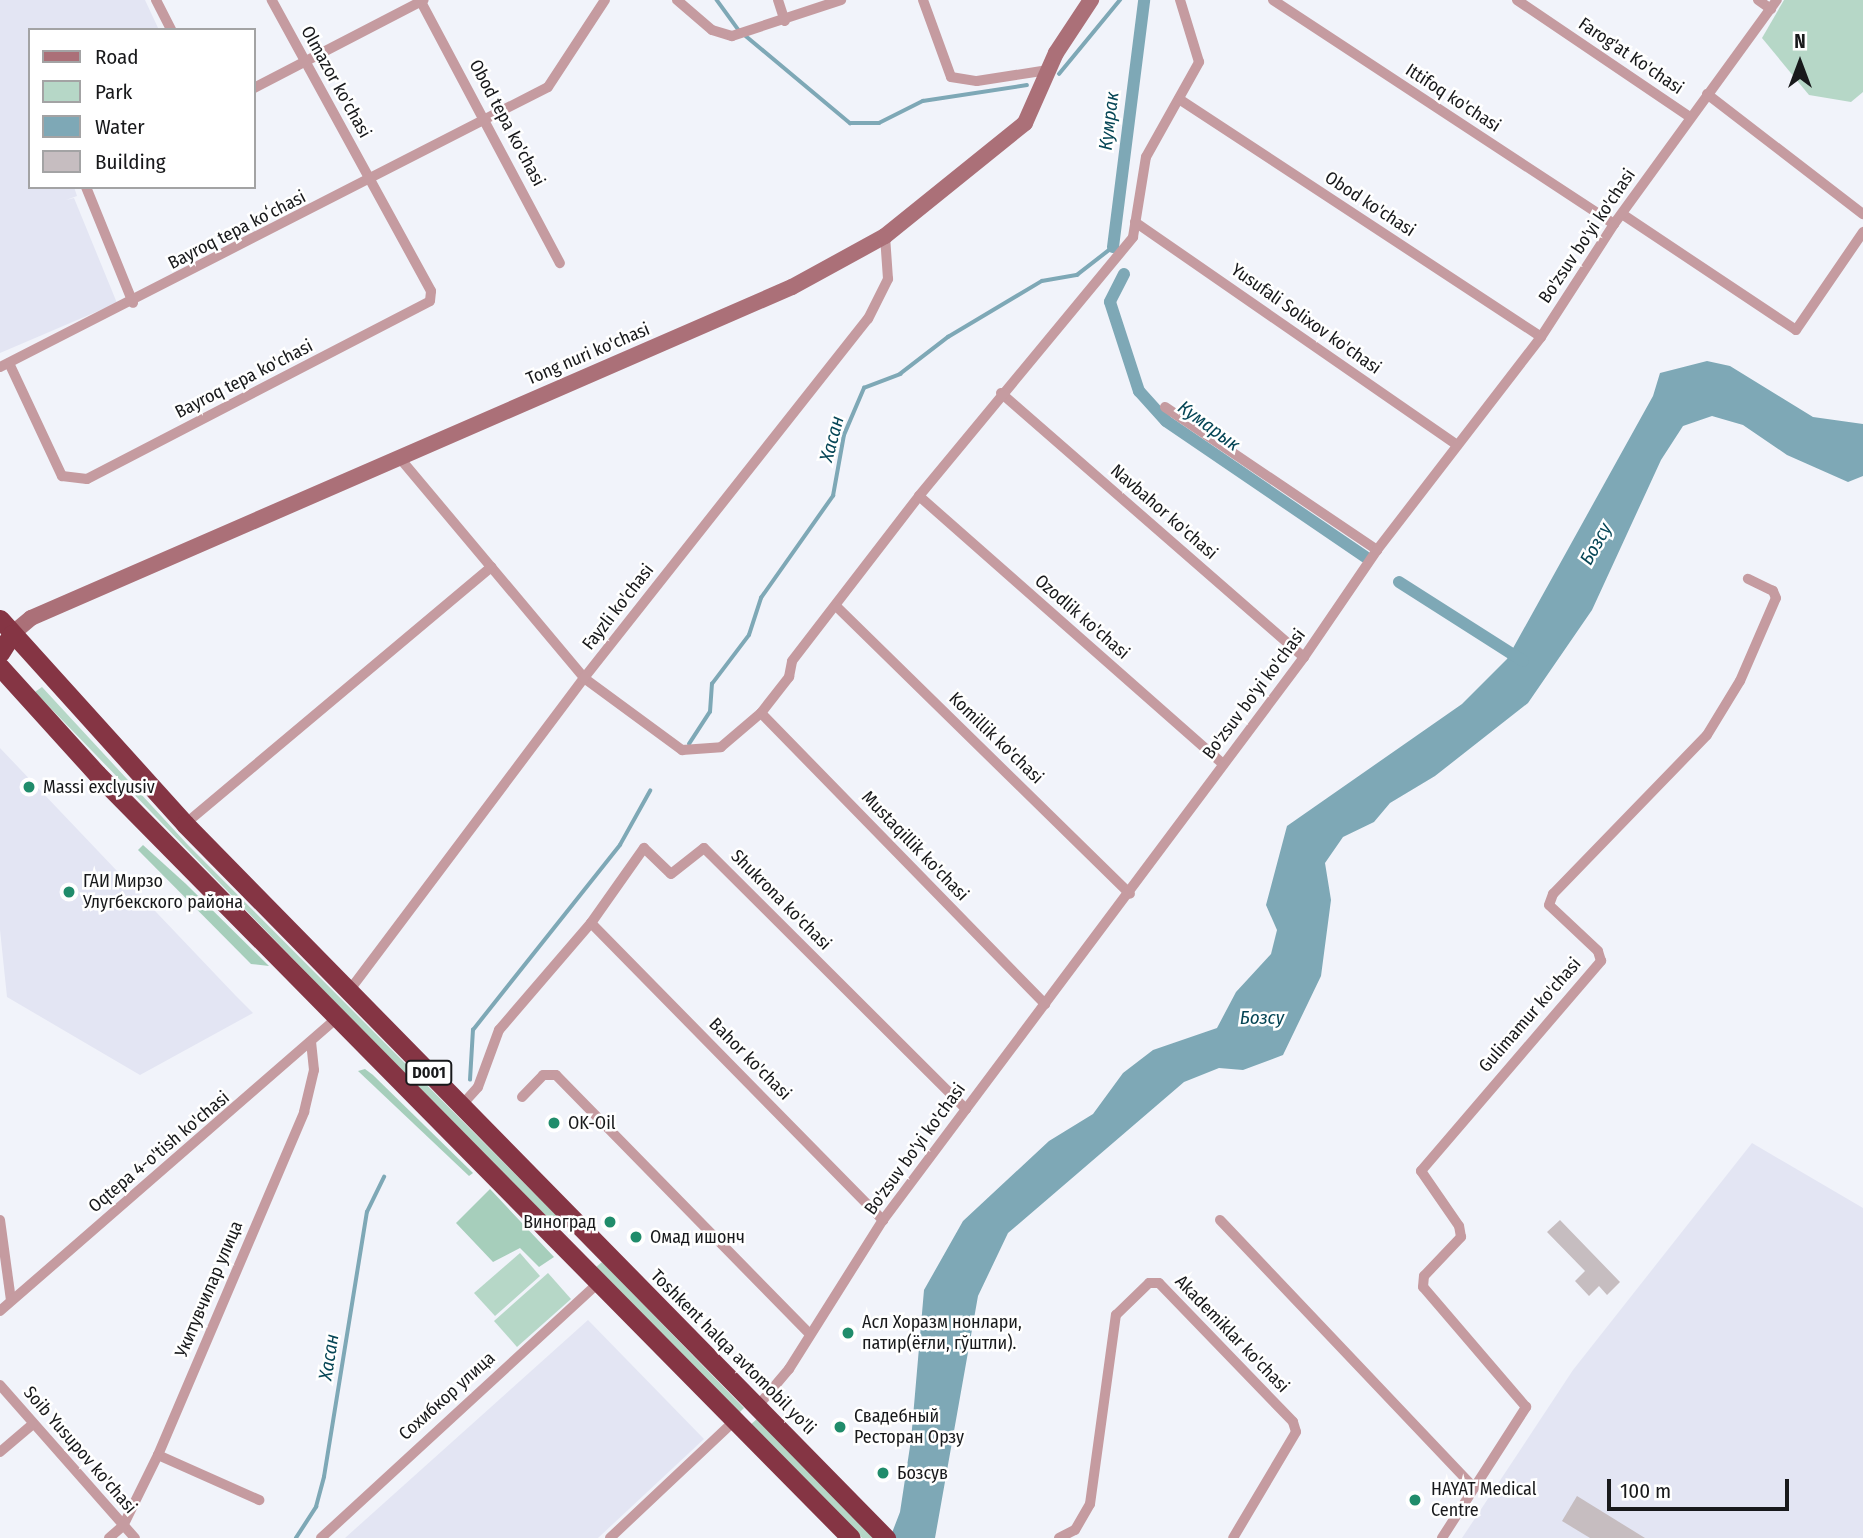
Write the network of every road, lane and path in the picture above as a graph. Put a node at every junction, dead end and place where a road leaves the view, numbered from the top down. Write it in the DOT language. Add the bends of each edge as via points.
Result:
graph roads {
  1 [pos="156,0"];
  2 [pos="272,0"];
  3 [pos="605,0"];
  4 [pos="677,0"];
  5 [pos="778,0"];
  6 [pos="841,0"];
  7 [pos="923,0"];
  8 [pos="1091,0"];
  9 [pos="1180,0"];
  10 [pos="1273,0"];
  11 [pos="1517,0"];
  12 [pos="1758,0"];
  13 [pos="422,1"];
  14 [pos="1774,4"];
  15 [pos="785,21"];
  16 [pos="170,28"];
  17 [pos="304,63"];
  18 [pos="1048,70"];
  19 [pos="256,87"];
  20 [pos="1707,94"];
  21 [pos="1179,99"];
  22 [pos="1690,117"];
  23 [pos="488,121"];
  24 [pos="372,181"];
  25 [pos="87,189"];
  26 [pos="1622,214"];
  27 [pos="1863,214"];
  28 [pos="1136,222"];
  29 [pos="1614,224"];
  30 [pos="1863,232"];
  31 [pos="885,236"];
  32 [pos="559,263"];
  33 [pos="133,303"];
  34 [pos="1541,337"];
  35 [pos="5,365"];
  36 [pos="1001,393"];
  37 [pos="1165,407"];
  38 [pos="1457,444"];
  39 [pos="398,456"];
  40 [pos="919,496"];
  41 [pos="1377,550"];
  42 [pos="491,567"];
  43 [pos="1748,579"];
  44 [pos="837,607"];
  45 [pos="6,627"];
  46 [pos="0,653"];
  47 [pos="1304,657"];
  48 [pos="0,667"];
  49 [pos="584,678"];
  50 [pos="761,713"];
  51 [pos="1223,764"];
  52 [pos="184,824"];
  53 [pos="1129,894"];
  54 [pos="591,923"];
  55 [pos="349,991"];
  56 [pos="1045,1003"];
  57 [pos="338,1017"];
  58 [pos="311,1043"];
  59 [pos="522,1097"];
  60 [pos="461,1106"];
  61 [pos="966,1109"];
  62 [pos="0,1220"];
  63 [pos="883,1220"];
  64 [pos="1220,1220"];
  65 [pos="589,1235"];
  66 [pos="570,1253"];
  67 [pos="599,1282"];
  68 [pos="11,1300"];
  69 [pos="0,1311"];
  70 [pos="810,1334"];
  71 [pos="0,1385"];
  72 [pos="757,1407"];
  73 [pos="735,1420"];
  74 [pos="33,1424"];
  75 [pos="0,1452"];
  76 [pos="158,1455"];
  77 [pos="1474,1488"];
  78 [pos="259,1500"];
  79 [pos="123,1526"];
  80 [pos="1079,1534"];
  81 [pos="851,1537"];
  82 [pos="109,1538"];
  83 [pos="135,1538"];
  84 [pos="321,1538"];
  85 [pos="610,1538"];
  86 [pos="886,1538"];
  87 [pos="1059,1538"];
  88 [pos="1233,1538"];
  89 [pos="1442,1538"];
  1 -- 16 [label="street"];
  2 -- 17 [label="street, Olmazor ko'chasi"];
  3 -- 23 [label="street, Bayroq tepa koʻchasi" via="548,87"];
  4 -- 15 [label="street" via="712,30 732,36"];
  5 -- 15 [label="street"];
  6 -- 15 [label="street"];
  7 -- 18 [label="street" via="951,77 977,81"];
  8 -- 18 [label="street, Tong nuri ko'chasi"];
  9 -- 21 [label="street" via="1199,62"];
  10 -- 29 [label="street, Ittifoq ko'chasi"];
  11 -- 22 [label="street, Farog'at Ko'chasi"];
  12 -- 14 [label="street"];
  13 -- 17 [label="street"];
  13 -- 23 [label="street, Obod tepa ko'chasi"];
  14 -- 20 [label="street, Bo'zsuv bo'yi ko'chasi"];
  17 -- 19 [label="street"];
  17 -- 24 [label="street, Olmazor ko'chasi"];
  18 -- 31 [label="street, Tong nuri ko'chasi" via="1026,123"];
  20 -- 22 [label="street, Bo'zsuv bo'yi ko'chasi"];
  20 -- 27 [label="street"];
  21 -- 28 [label="street" via="1146,157"];
  21 -- 34 [label="street, Obod ko'chasi"];
  22 -- 26 [label="street, Bo'zsuv bo'yi ko'chasi"];
  23 -- 24 [label="street, Bayroq tepa koʻchasi"];
  23 -- 32 [label="street, Obod tepa ko'chasi"];
  24 -- 33 [label="street, Bayroq tepa koʻchasi"];
  24 -- 35 [label="street, Bayroq tepa ko'chasi" via="430,291 430,301 87,479 62,476"];
  25 -- 33 [label="street"];
  26 -- 29 [label="street, Bo'zsuv bo'yi ko'chasi"];
  26 -- 30 [label="street" via="1796,330"];
  28 -- 36 [label="street" via="1133,237"];
  28 -- 38 [label="street, Yusufali Solixov ko'chasi"];
  29 -- 34 [label="street, Bo'zsuv bo'yi ko'chasi"];
  31 -- 39 [label="street, Tong nuri ko'chasi" via="792,287"];
  31 -- 49 [label="street, Fayzli ko'chasi" via="888,279 868,318"];
  33 -- 35 [label="street, Bayroq tepa koʻchasi"];
  34 -- 38 [label="street, Bo'zsuv bo'yi ko'chasi"];
  36 -- 40 [label="street"];
  36 -- 47 [label="street, Navbahor ko'chasi"];
  37 -- 41 [label="street"];
  38 -- 41 [label="street, Bo'zsuv bo'yi ko'chasi"];
  39 -- 42 [label="street"];
  39 -- 45 [label="street, Tong nuri ko'chasi"];
  40 -- 44 [label="street"];
  40 -- 51 [label="street, Ozodlik ko'chasi"];
  41 -- 47 [label="street, Bo'zsuv bo'yi ko'chasi"];
  42 -- 49 [label="street"];
  42 -- 52 [label="street"];
  43 -- 77 [label="street, Gulimamur ko'chasi" via="1773,590 1776,598 1740,681 1707,735 1553,894 1549,905 1598,951 1601,961 1421,1171 1460,1226 1461,1237 1424,1276 1423,1287 1527,1407"];
  44 -- 50 [label="street" via="792,661 789,677"];
  44 -- 53 [label="street, Komillik ko'chasi"];
  45 -- 46 [label="highway"];
  45 -- 52 [label="highway, Toshkent halqa avtomobil yo'li / D001"];
  47 -- 51 [label="street, Bo'zsuv bo'yi ko'chasi"];
  48 -- 57 [label="highway, D001" via="97,774"];
  49 -- 50 [label="street" via="682,750 722,747"];
  49 -- 55 [label="street, Fayzli ko'chasi"];
  50 -- 56 [label="street, Mustaqillik ko'chasi"];
  51 -- 53 [label="street, Bo'zsuv bo'yi ko'chasi"];
  52 -- 55 [label="highway, Toshkent halqa avtomobil yo'li / D001"];
  53 -- 56 [label="street, Bo'zsuv bo'yi ko'chasi"];
  54 -- 60 [label="street, Shukrona ko'chasi" via="499,1030 478,1087"];
  54 -- 61 [label="street, Shukrona ko'chasi" via="644,848 671,874 704,848"];
  54 -- 63 [label="street, Bahor ko'chasi"];
  55 -- 60 [label="highway, Toshkent halqa avtomobil yo'li / D001"];
  56 -- 61 [label="street, Bo'zsuv bo'yi ko'chasi"];
  57 -- 58 [label="street, Oqtepa 4-o'tish ko'chasi"];
  57 -- 66 [label="highway, D001"];
  58 -- 68 [label="street, Oqtepa 4-o'tish ko'chasi"];
  58 -- 76 [label="street, Укитувчилар улица" via="314,1070 304,1112"];
  59 -- 70 [label="street" via="544,1075 556,1075"];
  60 -- 65 [label="highway, Toshkent halqa avtomobil yo'li / D001"];
  61 -- 63 [label="street, Bo'zsuv bo'yi ko'chasi"];
  62 -- 68 [label="street"];
  63 -- 70 [label="street, Bo'zsuv bo'yi ko'chasi"];
  64 -- 77 [label="street"];
  65 -- 66 [label="highway"];
  65 -- 72 [label="highway, Toshkent halqa avtomobil yo'li / D001"];
  66 -- 67 [label="highway, D001"];
  67 -- 73 [label="highway, D001"];
  67 -- 84 [label="street, Сохибкор улица"];
  68 -- 69 [label="street, Oqtepa 4-o'tish ko'chasi"];
  70 -- 72 [label="street, Bo'zsuv bo'yi ko'chasi"];
  71 -- 74 [label="street, Soib Yusupov ko'chasi"];
  72 -- 86 [label="highway, Toshkent halqa avtomobil yo'li / D001"];
  73 -- 81 [label="highway, D001"];
  73 -- 85 [label="street"];
  74 -- 75 [label="street"];
  74 -- 79 [label="street, Soib Yusupov ko'chasi"];
  76 -- 78 [label="street"];
  76 -- 79 [label="street, Укитувчилар улица"];
  77 -- 89 [label="street, Gulimamur ko'chasi"];
  79 -- 82 [label="street, Укитувчилар улица"];
  79 -- 83 [label="street, Soib Yusupov ko'chasi"];
  80 -- 87 [label="street, Akademiklar ko'chasi"];
  80 -- 88 [label="street, Akademiklar ko'chasi" via="1090,1504 1116,1315 1153,1283 1293,1422 1296,1432"];
}
